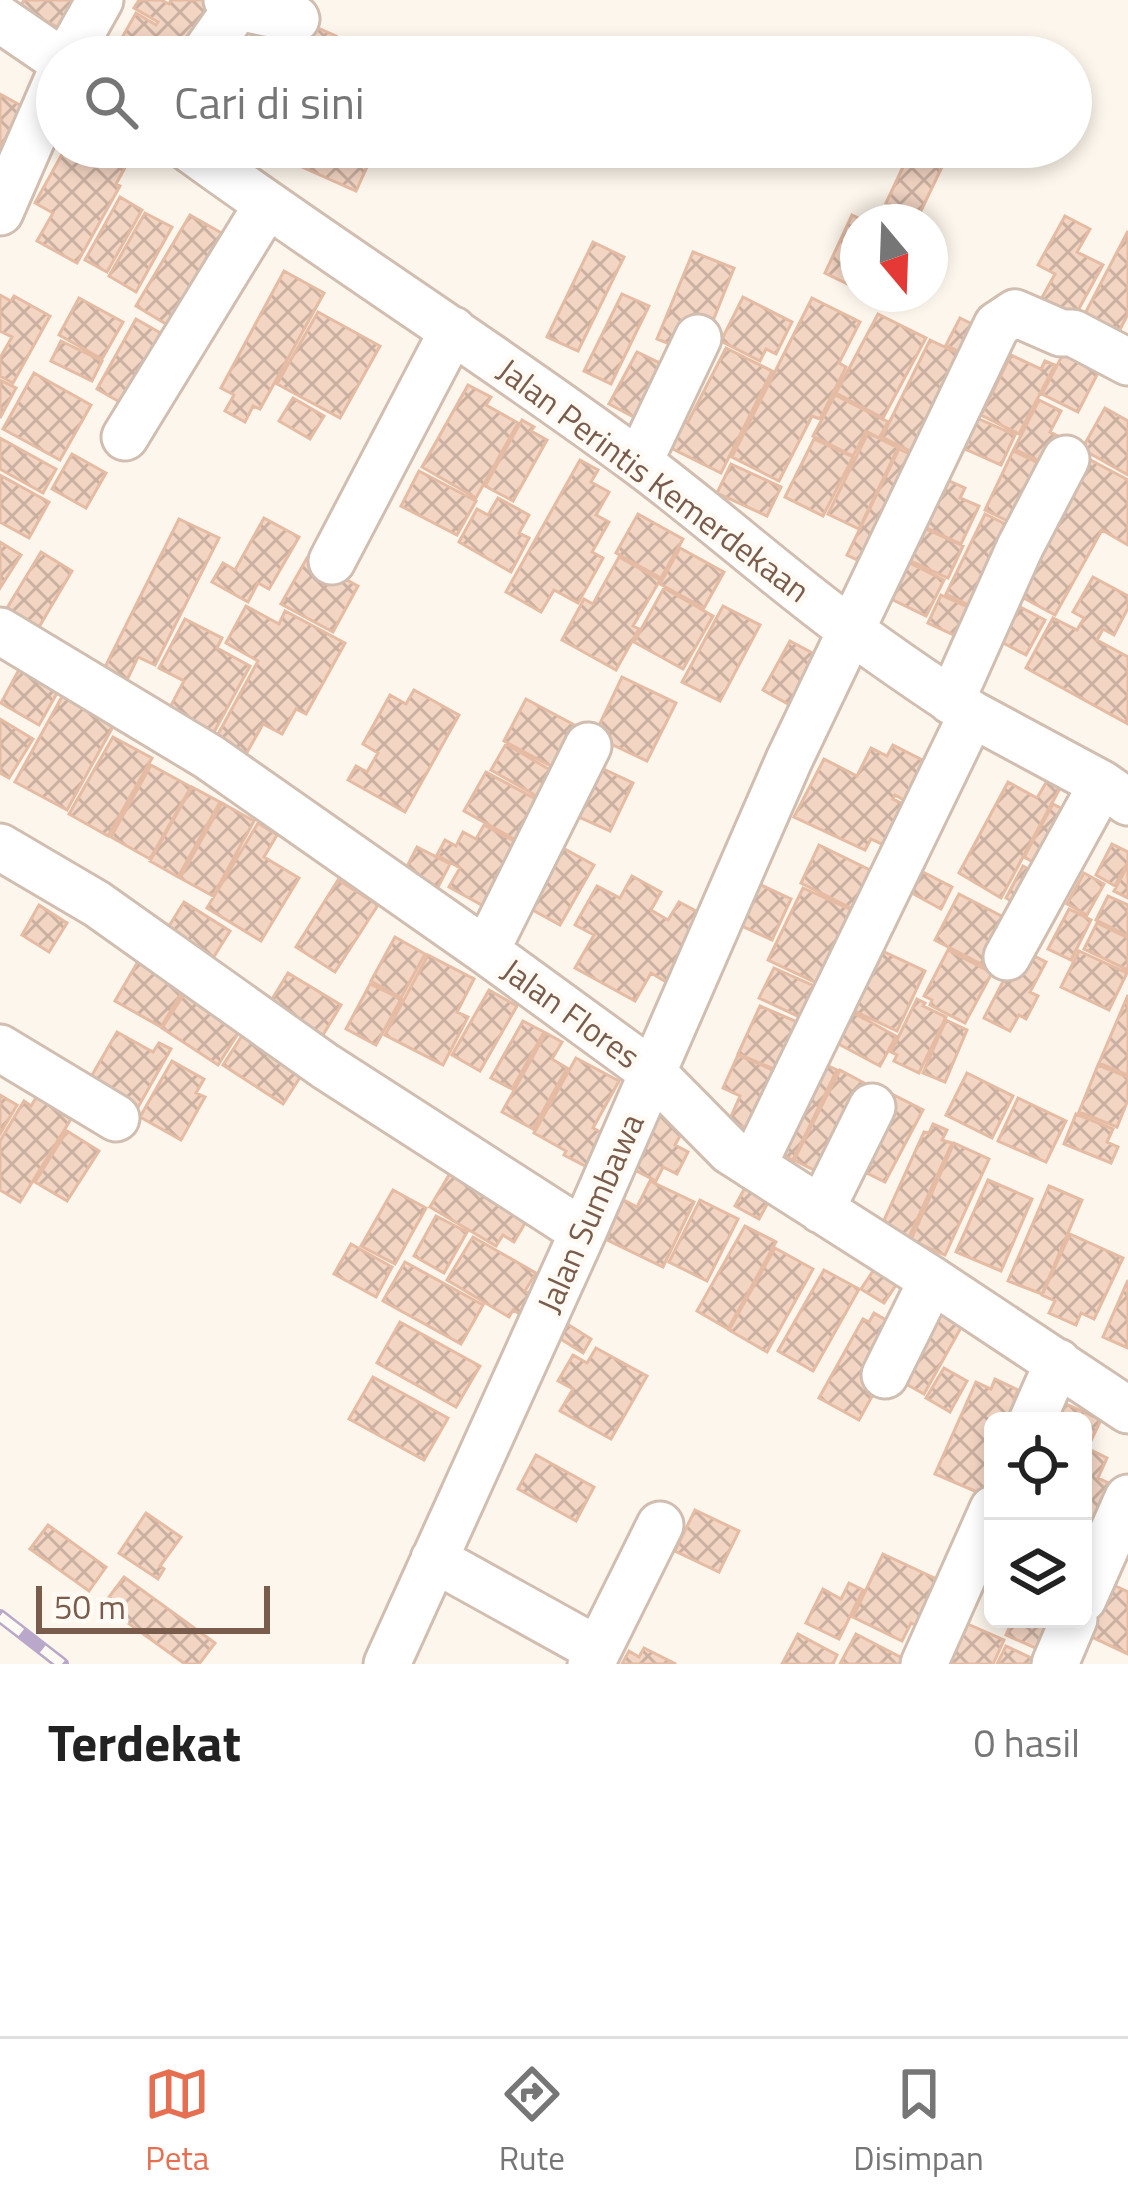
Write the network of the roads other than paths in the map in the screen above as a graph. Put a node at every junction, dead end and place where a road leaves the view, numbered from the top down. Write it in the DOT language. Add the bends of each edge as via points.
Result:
graph roads {
  1 [pos="100,0"];
  2 [pos="235,2"];
  3 [pos="0,19"];
  4 [pos="296,19"];
  5 [pos="80,36"];
  6 [pos="215,36"];
  7 [pos="36,44"];
  8 [pos="36,129"];
  9 [pos="215,168"];
  10 [pos="267,206"];
  11 [pos="0,212"];
  12 [pos="453,330"];
  13 [pos="698,338"];
  14 [pos="1128,362"];
  15 [pos="125,437"];
  16 [pos="1066,459"];
  17 [pos="639,462"];
  18 [pos="332,561"];
  19 [pos="850,630"];
  20 [pos="0,631"];
  21 [pos="962,707"];
  22 [pos="588,746"];
  23 [pos="1115,793"];
  24 [pos="0,847"];
  25 [pos="486,951"];
  26 [pos="1007,957"];
  27 [pos="0,1048"];
  28 [pos="652,1072"];
  29 [pos="872,1107"];
  30 [pos="116,1118"];
  31 [pos="753,1166"];
  32 [pos="821,1210"];
  33 [pos="583,1232"];
  34 [pos="932,1280"];
  35 [pos="1058,1362"];
  36 [pos="885,1375"];
  37 [pos="1128,1410"];
  38 [pos="1036,1412"];
  39 [pos="1128,1498"];
  40 [pos="988,1520"];
  41 [pos="660,1525"];
  42 [pos="434,1559"];
  43 [pos="1092,1579"];
  44 [pos="1070,1628"];
  45 [pos="594,1657"];
  46 [pos="387,1664"];
  47 [pos="924,1664"];
  48 [pos="1055,1664"];
  1 -- 5 [label="street"];
  2 -- 4 [label="street"];
  2 -- 6 [label="street"];
  3 -- 7 [label="street"];
  8 -- 11 [label="street"];
  9 -- 10 [label="street, Jalan Perintis Kemerdekaan"];
  10 -- 12 [label="street, Jalan Perintis Kemerdekaan"];
  10 -- 15 [label="street"];
  12 -- 17 [label="street, Jalan Perintis Kemerdekaan"];
  12 -- 18 [label="street"];
  13 -- 17 [label="street"];
  14 -- 19 [label="street, Jalan Sumbawa" via="1015,314 997,325"];
  16 -- 21 [label="street" via="1020,547"];
  17 -- 19 [label="street, Jalan Perintis Kemerdekaan"];
  19 -- 21 [label="street, Jalan Perintis Kemerdekaan"];
  19 -- 28 [label="street, Jalan Sumbawa"];
  20 -- 25 [label="street, Jalan Flores" via="209,757"];
  21 -- 23 [label="street, Jalan Perintis Kemerdekaan"];
  21 -- 31 [label="street"];
  22 -- 25 [label="street"];
  23 -- 26 [label="street"];
  24 -- 33 [label="street"];
  25 -- 28 [label="street, Jalan Flores"];
  27 -- 30 [label="street"];
  28 -- 31 [label="street, Jalan Flores"];
  28 -- 33 [label="street, Jalan Sumbawa"];
  29 -- 32 [label="street"];
  31 -- 32 [label="street, Jalan Flores"];
  32 -- 34 [label="street, Jalan Flores"];
  33 -- 42 [label="street, Jalan Sumbawa"];
  34 -- 35 [label="street, Jalan Flores"];
  34 -- 36 [label="street"];
  35 -- 37 [label="street, Jalan Flores"];
  35 -- 38 [label="street"];
  39 -- 43 [label="street"];
  40 -- 47 [label="street"];
  41 -- 45 [label="street"];
  42 -- 45 [label="street"];
  42 -- 46 [label="street, Jalan Sumbawa"];
  44 -- 48 [label="street"];
}
